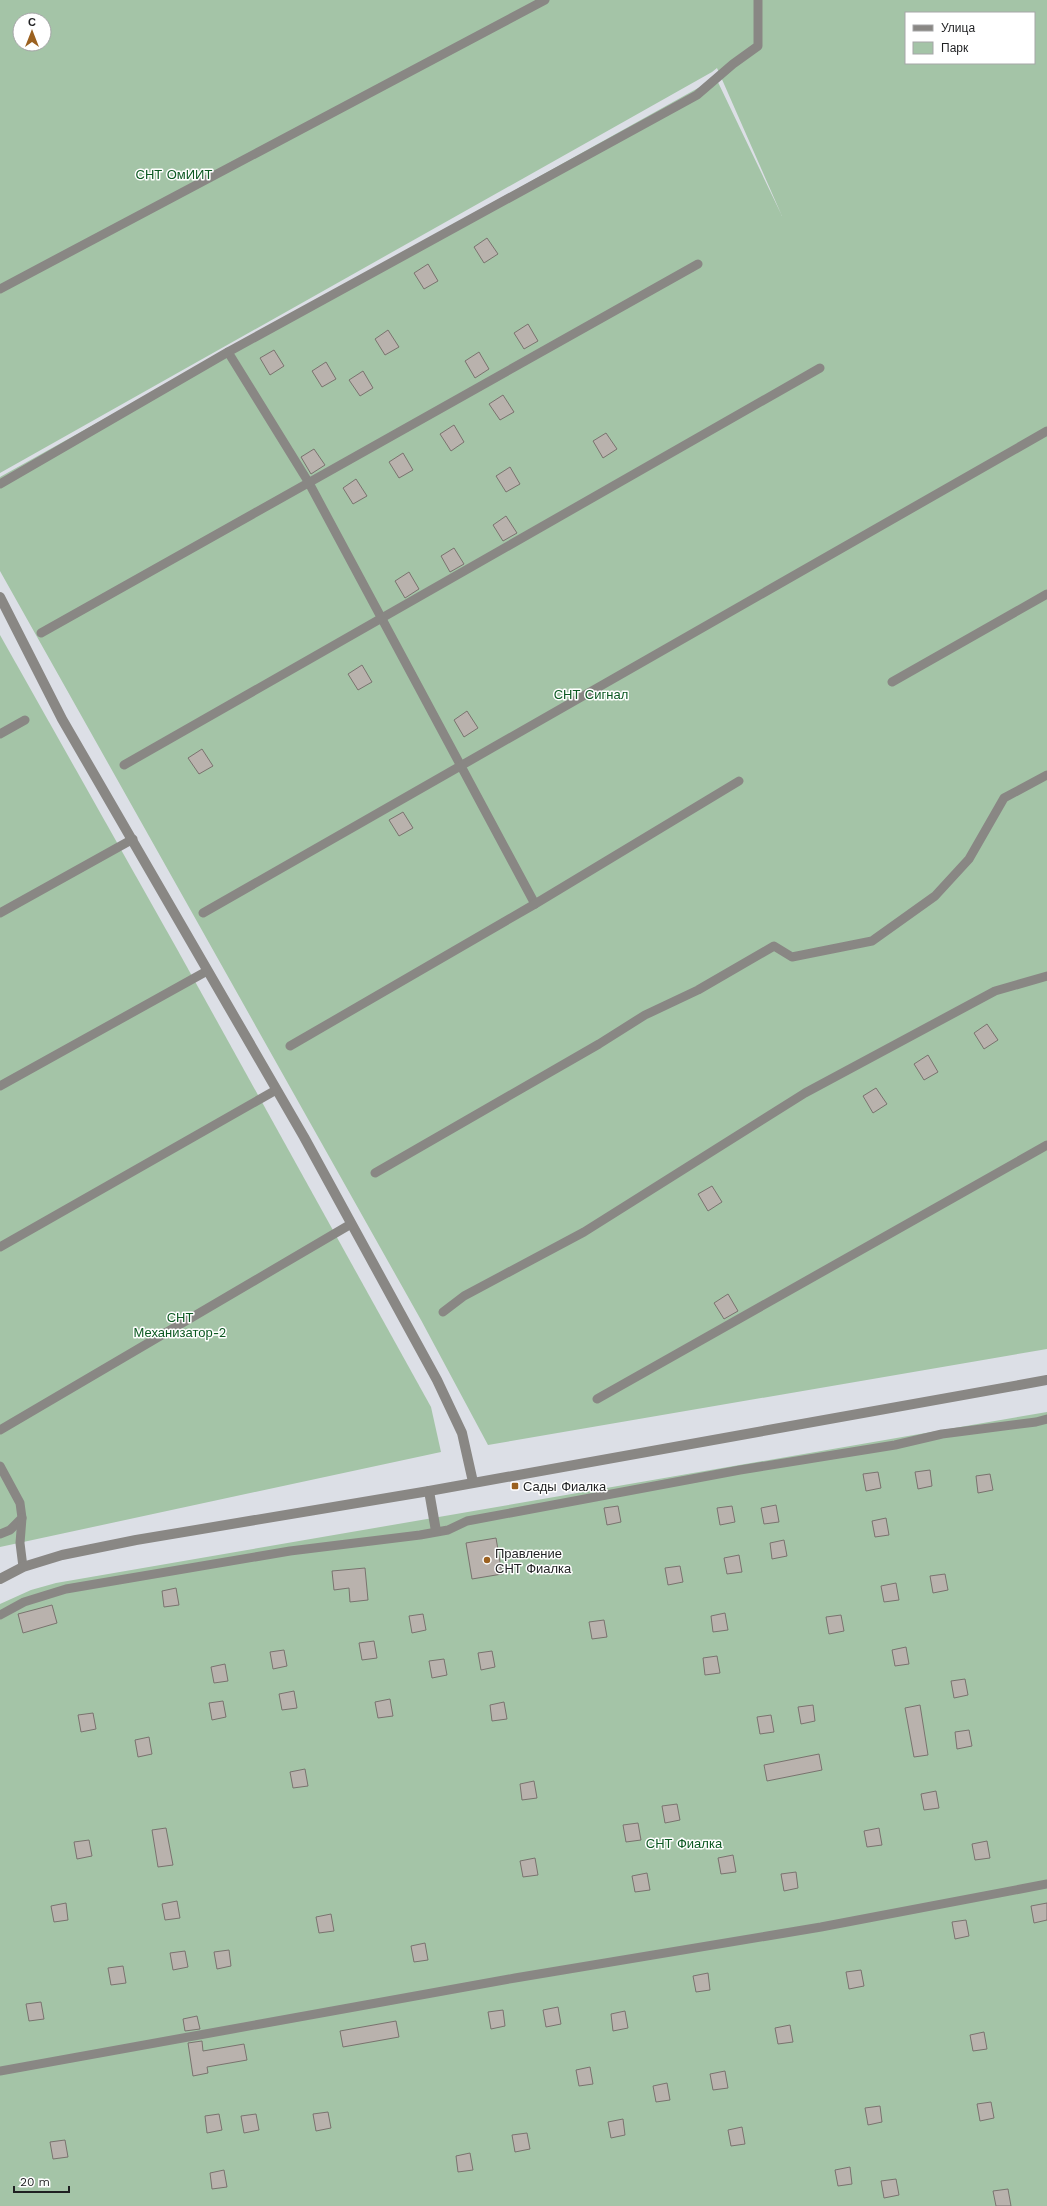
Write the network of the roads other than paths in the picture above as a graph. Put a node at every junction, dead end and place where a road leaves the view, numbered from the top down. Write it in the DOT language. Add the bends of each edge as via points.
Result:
graph roads {
  1 [pos="545,0"];
  2 [pos="758,0"];
  3 [pos="698,264"];
  4 [pos="0,289"];
  5 [pos="228,352"];
  6 [pos="820,368"];
  7 [pos="1047,431"];
  8 [pos="309,482"];
  9 [pos="0,484"];
  10 [pos="1047,594"];
  11 [pos="0,597"];
  12 [pos="382,618"];
  13 [pos="41,633"];
  14 [pos="892,682"];
  15 [pos="25,720"];
  16 [pos="0,734"];
  17 [pos="124,765"];
  18 [pos="461,766"];
  19 [pos="1047,775"];
  20 [pos="739,781"];
  21 [pos="133,839"];
  22 [pos="535,904"];
  23 [pos="0,913"];
  24 [pos="203,913"];
  25 [pos="207,972"];
  26 [pos="1047,976"];
  27 [pos="290,1046"];
  28 [pos="0,1086"];
  29 [pos="276,1090"];
  30 [pos="1047,1145"];
  31 [pos="375,1173"];
  32 [pos="351,1224"];
  33 [pos="0,1247"];
  34 [pos="443,1312"];
  35 [pos="1047,1380"];
  36 [pos="597,1399"];
  37 [pos="1047,1419"];
  38 [pos="0,1430"];
  39 [pos="0,1466"];
  40 [pos="473,1482"];
  41 [pos="429,1491"];
  42 [pos="22,1518"];
  43 [pos="436,1531"];
  44 [pos="0,1534"];
  45 [pos="24,1567"];
  46 [pos="0,1580"];
  47 [pos="0,1615"];
  48 [pos="1047,1884"];
  49 [pos="0,2071"];
  1 -- 4 [label="lane"];
  2 -- 5 [label="lane" via="758,46 697,95"];
  3 -- 8 [label="lane"];
  5 -- 8 [label="lane"];
  5 -- 9 [label="lane"];
  6 -- 12 [label="lane"];
  7 -- 18 [label="lane"];
  8 -- 12 [label="lane"];
  8 -- 13 [label="lane"];
  10 -- 14 [label="lane"];
  11 -- 21 [label="street" via="62,719"];
  12 -- 17 [label="lane"];
  12 -- 18 [label="lane"];
  15 -- 16 [label="lane"];
  18 -- 22 [label="lane"];
  18 -- 24 [label="lane"];
  19 -- 31 [label="lane" via="1004,798 969,859 935,896 872,941 792,957 774,946 698,990 645,1015"];
  20 -- 22 [label="lane"];
  21 -- 23 [label="lane"];
  21 -- 25 [label="street"];
  22 -- 27 [label="lane"];
  25 -- 28 [label="lane"];
  25 -- 29 [label="street"];
  26 -- 34 [label="lane" via="995,992 805,1093 584,1232 464,1296"];
  29 -- 32 [label="street"];
  29 -- 33 [label="lane"];
  30 -- 36 [label="lane"];
  32 -- 38 [label="lane"];
  32 -- 40 [label="street" via="452,1408 462,1433"];
  35 -- 40 [label="street"];
  37 -- 43 [label="lane" via="942,1434 876,1448 740,1470 467,1521 448,1530"];
  39 -- 42 [label="lane" via="20,1503"];
  40 -- 41 [label="street"];
  41 -- 43 [label="street"];
  41 -- 45 [label="street" via="136,1540 62,1555"];
  42 -- 44 [label="lane" via="10,1530"];
  42 -- 45 [label="lane" via="20,1543"];
  43 -- 47 [label="lane" via="290,1551 66,1589 24,1602"];
  45 -- 46 [label="street"];
  48 -- 49 [label="lane" via="821,1927 515,1978"];
}
